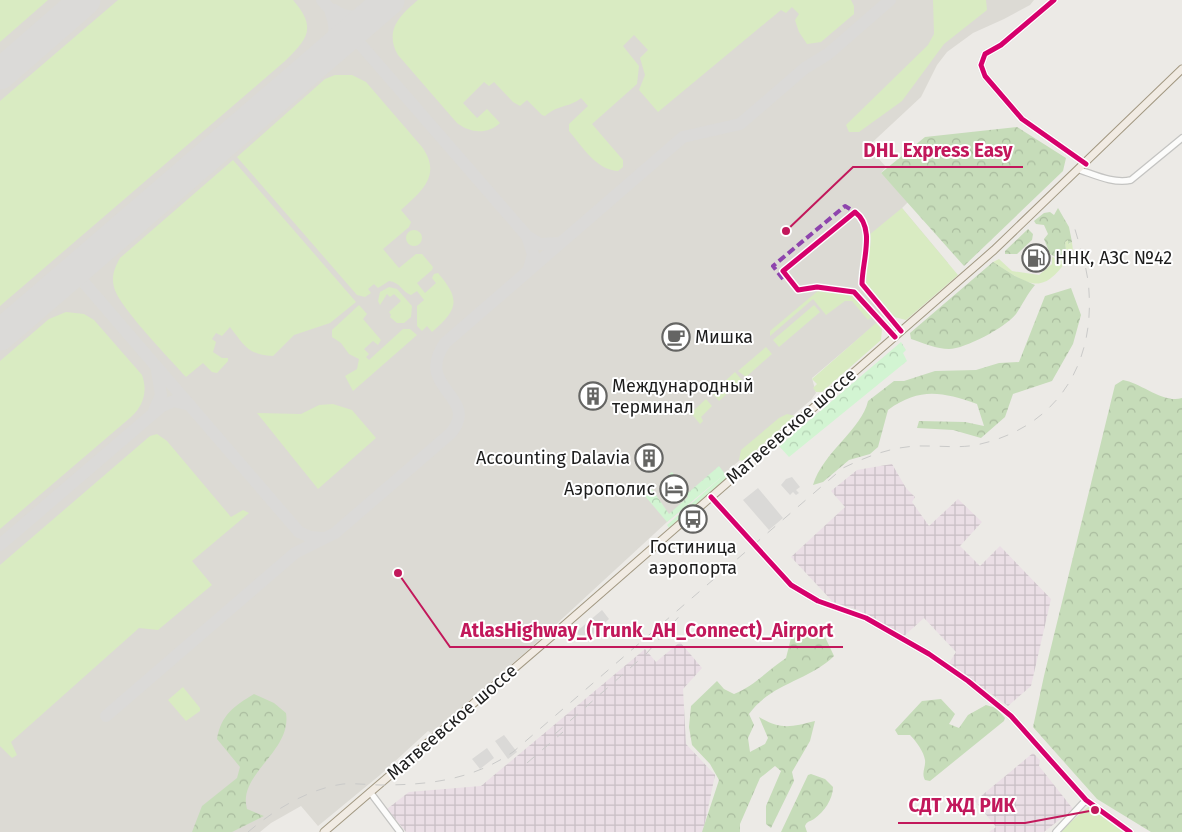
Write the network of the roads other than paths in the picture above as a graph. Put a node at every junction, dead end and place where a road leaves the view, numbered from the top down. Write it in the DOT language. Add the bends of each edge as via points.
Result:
graph roads {
  1 [pos="1054,0"];
  2 [pos="1182,70"];
  3 [pos="1182,138"];
  4 [pos="1083,167"];
  5 [pos="901,331"];
  6 [pos="894,337"];
  7 [pos="711,497"];
  8 [pos="370,792"];
  9 [pos="1086,800"];
  10 [pos="324,832"];
  11 [pos="400,832"];
  12 [pos="1056,832"];
  13 [pos="1130,832"];
  1 -- 4 [label="street" via="1001,45 985,54 981,65 985,76 1022,119"];
  2 -- 4 [label="main road, Матвеевское шоссе"];
  3 -- 4 [label="street" via="1131,180 1100,177"];
  4 -- 5 [label="main road, Матвеевское шоссе"];
  5 -- 6 [label="main road, Матвеевское шоссе"];
  5 -- 6 [label="street" via="862,283 866,233 865,223 855,212 783,271 798,290 817,287 854,292"];
  6 -- 7 [label="main road, Матвеевское шоссе"];
  7 -- 8 [label="main road, Матвеевское шоссе"];
  7 -- 9 [label="street" via="794,587 818,601 866,618 929,654 995,701"];
  8 -- 10 [label="main road, Матвеевское шоссе"];
  8 -- 11 [label="street"];
  9 -- 12 [label="street"];
  9 -- 13 [label="street"];
}
